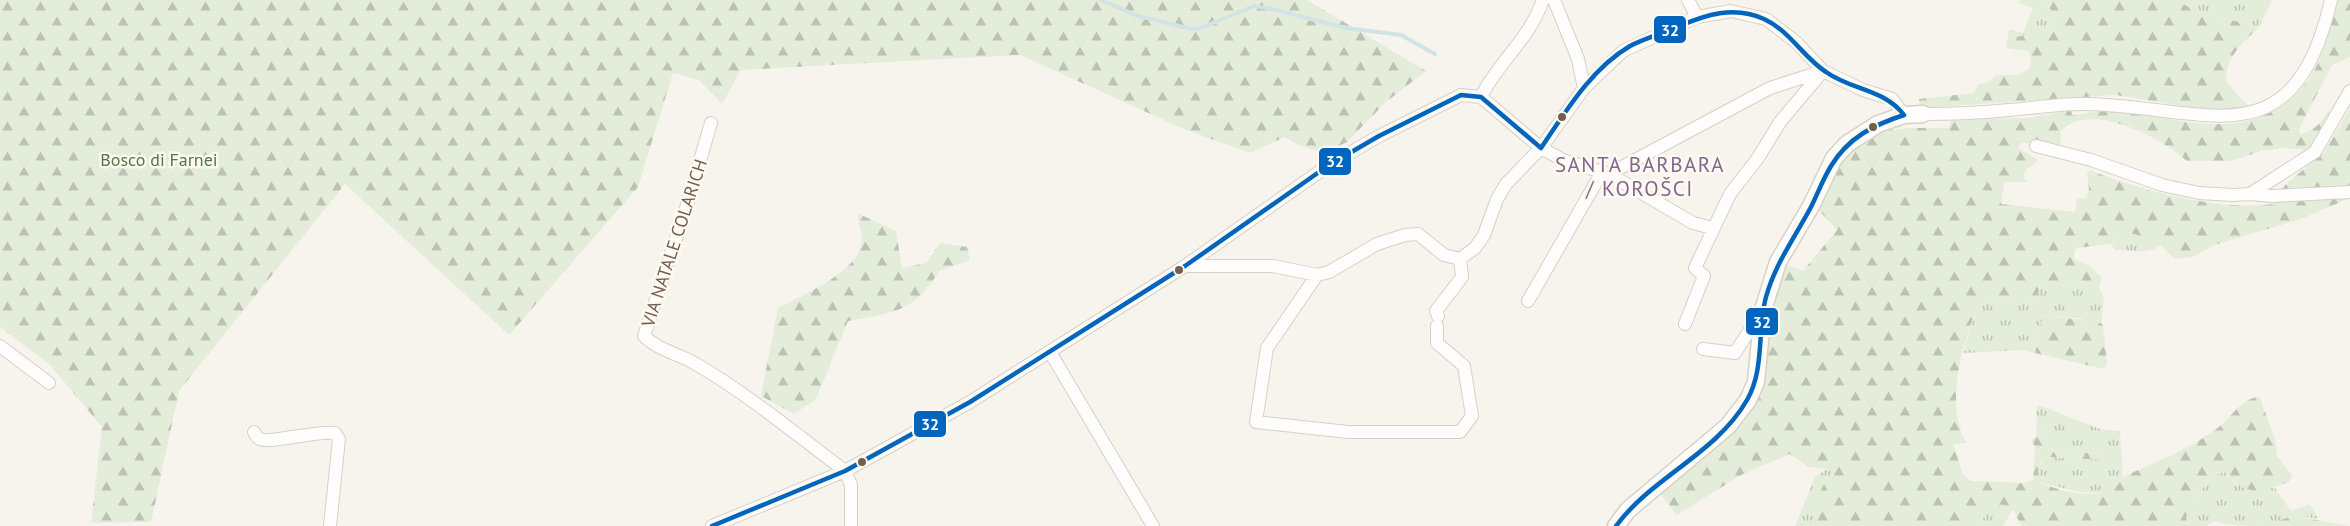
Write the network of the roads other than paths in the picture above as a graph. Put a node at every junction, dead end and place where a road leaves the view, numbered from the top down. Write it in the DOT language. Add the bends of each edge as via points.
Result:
graph roads {
  1 [pos="1543,0"];
  2 [pos="1554,0"];
  3 [pos="1688,0"];
  4 [pos="2331,0"];
  5 [pos="1697,17"];
  6 [pos="1823,71"];
  7 [pos="1584,88"];
  8 [pos="2350,91"];
  9 [pos="1481,97"];
  10 [pos="1923,114"];
  11 [pos="1904,115"];
  12 [pos="711,123"];
  13 [pos="2036,146"];
  14 [pos="1541,148"];
  15 [pos="1606,173"];
  16 [pos="2350,192"];
  17 [pos="2250,194"];
  18 [pos="1712,228"];
  19 [pos="1460,259"];
  20 [pos="1185,266"];
  21 [pos="1317,275"];
  22 [pos="1528,301"];
  23 [pos="1763,310"];
  24 [pos="1686,324"];
  25 [pos="0,346"];
  26 [pos="1703,349"];
  27 [pos="1050,352"];
  28 [pos="49,383"];
  29 [pos="254,432"];
  30 [pos="846,471"];
  31 [pos="330,526"];
  32 [pos="712,526"];
  33 [pos="851,526"];
  34 [pos="1153,526"];
  35 [pos="1616,526"];
  1 -- 9 [label="street" via="1528,33"];
  2 -- 7 [label="street" via="1578,58"];
  3 -- 5 [label="street"];
  4 -- 10 [label="street" via="2308,69 2282,97 2246,114 2227,118 2078,104"];
  5 -- 6 [label="street" via="1731,11 1766,20 1796,42"];
  5 -- 7 [label="street" via="1623,51"];
  6 -- 11 [label="street" via="1892,99"];
  6 -- 15 [label="street" via="1770,88"];
  6 -- 18 [label="street" via="1780,122 1730,194"];
  7 -- 14 [label="street"];
  8 -- 17 [label="street" via="2315,152"];
  9 -- 14 [label="street"];
  9 -- 20 [label="street" via="1461,95 1379,136 1329,165"];
  10 -- 11 [label="street"];
  11 -- 23 [label="street" via="1859,135 1834,158 1811,206 1771,266"];
  12 -- 30 [label="street, VIA NATALE COLARICH" via="644,336 749,399"];
  13 -- 17 [label="street" via="2162,185 2199,192"];
  14 -- 15 [label="street" via="1563,160"];
  14 -- 19 [label="street" via="1506,184 1484,235"];
  15 -- 18 [label="street" via="1693,223"];
  15 -- 22 [label="street"];
  16 -- 17 [label="street"];
  18 -- 24 [label="street" via="1695,268 1704,276"];
  19 -- 21 [label="street" via="1444,255 1418,234 1405,235 1377,244"];
  19 -- 21 [label="street" via="1462,277 1436,311 1437,343 1464,366 1472,416 1460,432 1348,432 1256,422 1267,348"];
  20 -- 21 [label="street" via="1273,266"];
  20 -- 27 [label="street"];
  23 -- 26 [label="street" via="1735,353"];
  23 -- 35 [label="street" via="1756,382 1748,400 1728,426 1628,510"];
  25 -- 28 [label="street"];
  27 -- 30 [label="street"];
  27 -- 34 [label="street"];
  29 -- 31 [label="street" via="260,440 268,441 336,433 339,439"];
  30 -- 32 [label="street"];
  30 -- 33 [label="street" via="851,485"];
}
